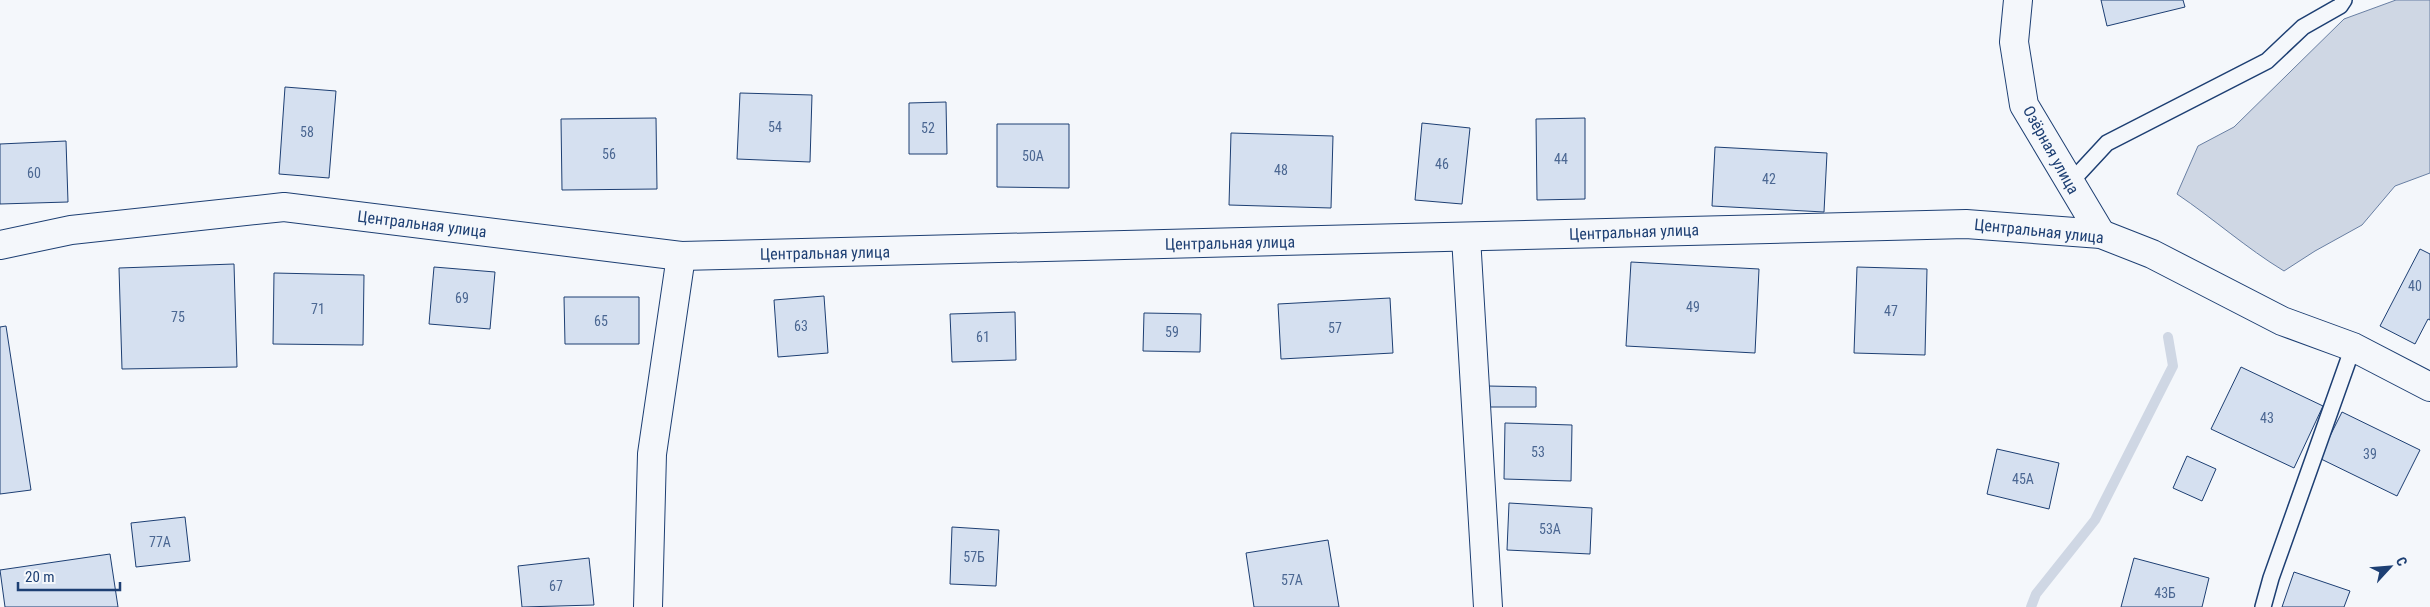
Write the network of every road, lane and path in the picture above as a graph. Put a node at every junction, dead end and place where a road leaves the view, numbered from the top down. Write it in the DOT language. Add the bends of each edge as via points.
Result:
graph roads {
  1 [pos="2018,0"];
  2 [pos="2344,0"];
  3 [pos="2069,184"];
  4 [pos="2101,234"];
  5 [pos="1466,237"];
  6 [pos="0,245"];
  7 [pos="681,256"];
  8 [pos="2353,347"];
  9 [pos="2430,387"];
  10 [pos="648,607"];
  11 [pos="1488,607"];
  12 [pos="2263,607"];
  1 -- 3 [label="street, Озёрная улица" via="2014,42 2024,105"];
  2 -- 3 [label="lane" via="2340,6 2303,27 2267,61 2107,143"];
  3 -- 4 [label="street, Озёрная улица"];
  4 -- 5 [label="street, Центральная улица" via="1966,224"];
  4 -- 8 [label="street, Центральная улица" via="2152,254 2282,321"];
  5 -- 7 [label="street, Центральная улица"];
  5 -- 11 [label="street"];
  6 -- 7 [label="street, Центральная улица" via="71,230 284,207"];
  7 -- 10 [label="street" via="652,454"];
  8 -- 9 [label="street, Центральная улица"];
  8 -- 12 [label="lane"];
}
